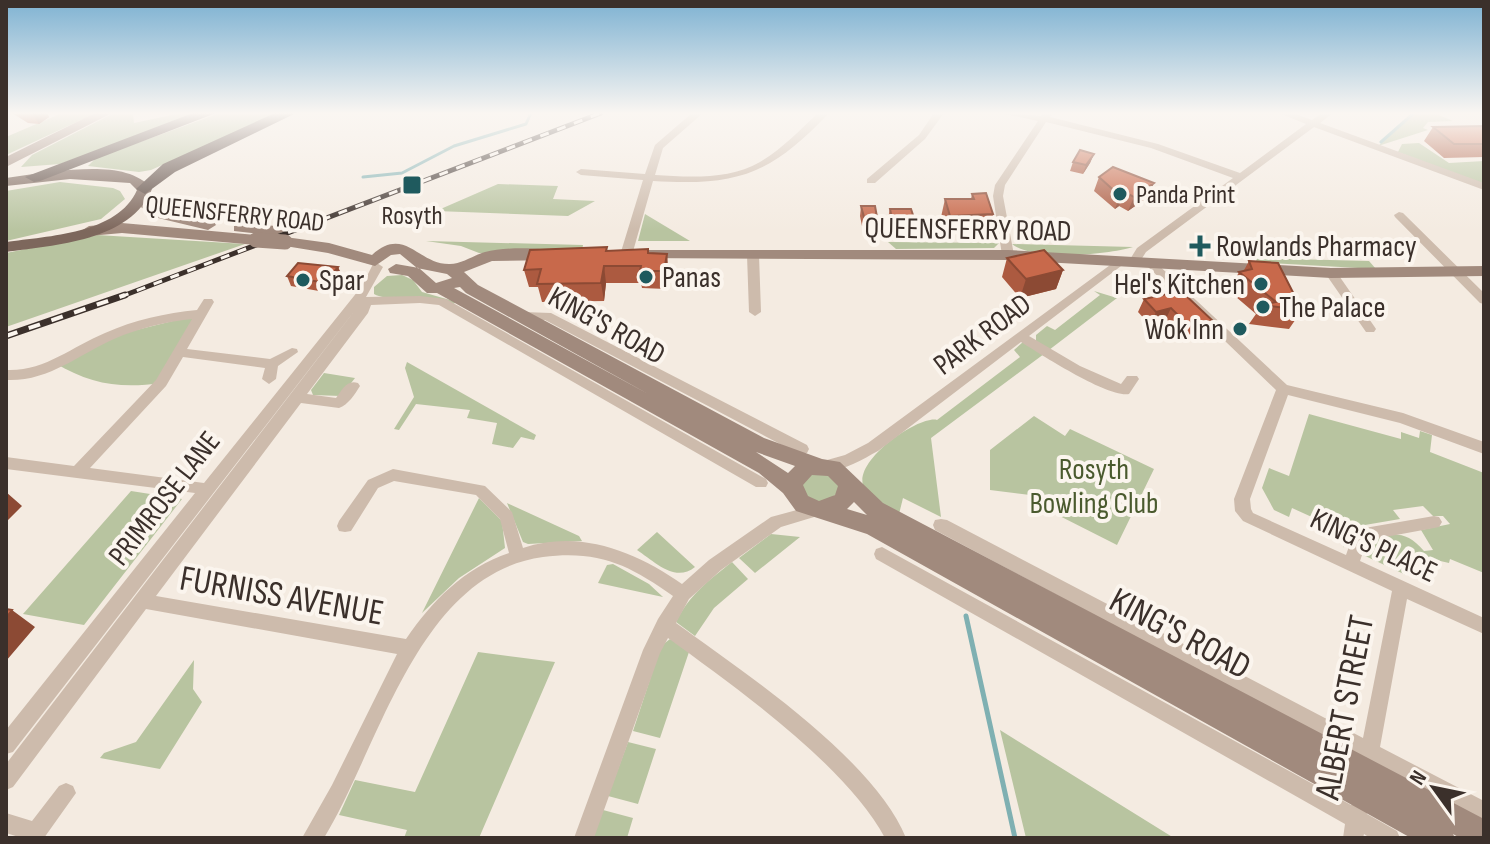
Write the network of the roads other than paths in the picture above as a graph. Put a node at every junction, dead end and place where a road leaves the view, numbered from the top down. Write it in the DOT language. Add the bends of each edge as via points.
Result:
graph roads {
  1 [pos="25,152"];
  2 [pos="101,152"];
  3 [pos="203,152"];
  4 [pos="658,152"];
  5 [pos="775,152"];
  6 [pos="904,152"];
  7 [pos="1022,152"];
  8 [pos="1180,152"];
  9 [pos="1275,152"];
  10 [pos="1391,152"];
  11 [pos="6,161"];
  12 [pos="581,172"];
  13 [pos="649,176"];
  14 [pos="34,177"];
  15 [pos="1241,177"];
  16 [pos="9,181"];
  17 [pos="871,181"];
  18 [pos="1484,187"];
  19 [pos="143,195"];
  20 [pos="1399,215"];
  21 [pos="89,231"];
  22 [pos="280,237"];
  23 [pos="6,247"];
  24 [pos="572,255"];
  25 [pos="603,255"];
  26 [pos="626,255"];
  27 [pos="753,255"];
  28 [pos="1008,255"];
  29 [pos="1135,261"];
  30 [pos="385,263"];
  31 [pos="451,271"];
  32 [pos="1484,271"];
  33 [pos="1331,273"];
  34 [pos="1457,273"];
  35 [pos="424,279"];
  36 [pos="442,289"];
  37 [pos="363,296"];
  38 [pos="1484,300"];
  39 [pos="755,312"];
  40 [pos="1370,329"];
  41 [pos="1023,338"];
  42 [pos="178,352"];
  43 [pos="292,352"];
  44 [pos="6,375"];
  45 [pos="1132,379"];
  46 [pos="353,386"];
  47 [pos="1283,389"];
  48 [pos="299,398"];
  49 [pos="873,447"];
  50 [pos="1484,448"];
  51 [pos="723,452"];
  52 [pos="814,460"];
  53 [pos="6,463"];
  54 [pos="78,471"];
  55 [pos="761,483"];
  56 [pos="848,485"];
  57 [pos="207,489"];
  58 [pos="793,491"];
  59 [pos="821,510"];
  60 [pos="776,522"];
  61 [pos="1434,522"];
  62 [pos="345,526"];
  63 [pos="939,547"];
  64 [pos="517,554"];
  65 [pos="882,554"];
  66 [pos="1351,565"];
  67 [pos="1401,588"];
  68 [pos="683,594"];
  69 [pos="144,601"];
  70 [pos="664,625"];
  71 [pos="1484,626"];
  72 [pos="409,648"];
  73 [pos="53,686"];
  74 [pos="76,691"];
  75 [pos="6,745"];
  76 [pos="6,780"];
  77 [pos="66,793"];
  78 [pos="1361,795"];
  79 [pos="1484,812"];
  80 [pos="6,823"];
  81 [pos="1484,835"];
  82 [pos="312,838"];
  83 [pos="584,838"];
  84 [pos="896,838"];
  85 [pos="1390,838"];
  86 [pos="1440,838"];
  1 -- 11 [label="main road"];
  2 -- 14 [label="highway"];
  3 -- 19 [label="highway" via="169,168"];
  4 -- 13 [label="street"];
  5 -- 13 [label="street" via="754,169 720,177"];
  6 -- 17 [label="street"];
  7 -- 28 [label="street" via="998,196"];
  8 -- 15 [label="street"];
  9 -- 15 [label="street, PARK ROAD"];
  10 -- 18 [label="street"];
  12 -- 13 [label="street"];
  13 -- 26 [label="street"];
  14 -- 16 [label="main road"];
  14 -- 19 [label="main road" via="121,177 139,181"];
  15 -- 29 [label="street, PARK ROAD" via="1141,250"];
  19 -- 21 [label="main road" via="127,216"];
  19 -- 22 [label="main road, QUEENSFERRY ROAD" via="178,220"];
  20 -- 34 [label="street"];
  21 -- 22 [label="main road, QUEENSFERRY ROAD, bridge" via="122,228 256,240"];
  21 -- 23 [label="main road"];
  22 -- 30 [label="main road, QUEENSFERRY ROAD"];
  22 -- 30 [label="main road, QUEENSFERRY ROAD" via="302,234"];
  24 -- 31 [label="main road" via="490,256"];
  25 -- 26 [label="main road, QUEENSFERRY ROAD"];
  26 -- 27 [label="main road, QUEENSFERRY ROAD"];
  27 -- 28 [label="main road, QUEENSFERRY ROAD"];
  27 -- 39 [label="street"];
  28 -- 29 [label="main road, QUEENSFERRY ROAD"];
  29 -- 33 [label="main road, QUEENSFERRY ROAD"];
  29 -- 41 [label="street, PARK ROAD"];
  29 -- 47 [label="street"];
  30 -- 31 [label="main road, KING'S ROAD" via="412,257"];
  30 -- 35 [label="main road, KING'S ROAD"];
  30 -- 37 [label="street, PRIMROSE LANE"];
  31 -- 35 [label="main road"];
  31 -- 36 [label="main road" via="452,285"];
  31 -- 52 [label="main road, KING'S ROAD" via="472,289 523,316"];
  32 -- 34 [label="main road, QUEENSFERRY ROAD"];
  33 -- 34 [label="main road, QUEENSFERRY ROAD"];
  33 -- 40 [label="street"];
  34 -- 38 [label="street"];
  35 -- 36 [label="main road, KING'S ROAD" via="426,286"];
  36 -- 51 [label="main road, KING'S ROAD"];
  37 -- 48 [label="street, PRIMROSE LANE" via="364,310"];
  37 -- 51 [label="street" via="442,302"];
  37 -- 57 [label="street, PRIMROSE LANE"];
  41 -- 45 [label="street" via="1124,391"];
  41 -- 49 [label="street, PARK ROAD"];
  42 -- 43 [label="street" via="270,372"];
  42 -- 44 [label="street" via="205,308 108,337 35,375"];
  42 -- 54 [label="street" via="161,383"];
  46 -- 48 [label="street" via="339,403"];
  47 -- 50 [label="street" via="1403,418"];
  47 -- 66 [label="street, KING'S PLACE" via="1242,499 1243,511 1254,521"];
  48 -- 69 [label="street, PRIMROSE LANE"];
  49 -- 52 [label="street, PARK ROAD" via="849,460"];
  49 -- 56 [label="street, PARK ROAD" via="852,470"];
  51 -- 55 [label="street"];
  51 -- 58 [label="main road, KING'S ROAD" via="777,473"];
  52 -- 56 [label="main road, KING'S ROAD" via="840,473"];
  52 -- 58 [label="main road" via="800,471"];
  53 -- 54 [label="street"];
  54 -- 57 [label="street"];
  56 -- 59 [label="main road" via="844,501"];
  56 -- 63 [label="main road, KING'S ROAD" via="875,509"];
  57 -- 73 [label="street, PRIMROSE LANE"];
  58 -- 59 [label="main road, KING'S ROAD" via="801,504"];
  58 -- 60 [label="street"];
  59 -- 60 [label="street"];
  59 -- 63 [label="main road, KING'S ROAD"];
  60 -- 68 [label="street"];
  61 -- 66 [label="street" via="1365,534"];
  62 -- 64 [label="street" via="373,484 393,475 480,490 507,516"];
  63 -- 65 [label="street"];
  63 -- 78 [label="main road, KING'S ROAD"];
  63 -- 78 [label="street"];
  64 -- 68 [label="street" via="567,547 606,552 647,569"];
  64 -- 72 [label="street" via="461,587"];
  66 -- 67 [label="street, KING'S PLACE"];
  67 -- 71 [label="street, KING'S PLACE"];
  67 -- 78 [label="street, ALBERT STREET"];
  68 -- 70 [label="street"];
  69 -- 72 [label="street, FURNISS AVENUE"];
  69 -- 74 [label="street, PRIMROSE LANE"];
  70 -- 83 [label="street"];
  70 -- 84 [label="street" via="745,685 860,784 891,823"];
  72 -- 82 [label="street"];
  73 -- 74 [label="street"];
  73 -- 75 [label="street, PRIMROSE LANE"];
  74 -- 76 [label="street, PRIMROSE LANE"];
  77 -- 80 [label="street" via="36,832"];
  78 -- 79 [label="street"];
  78 -- 81 [label="main road, KING'S ROAD"];
  78 -- 85 [label="street"];
  78 -- 86 [label="main road, KING'S ROAD"];
}
